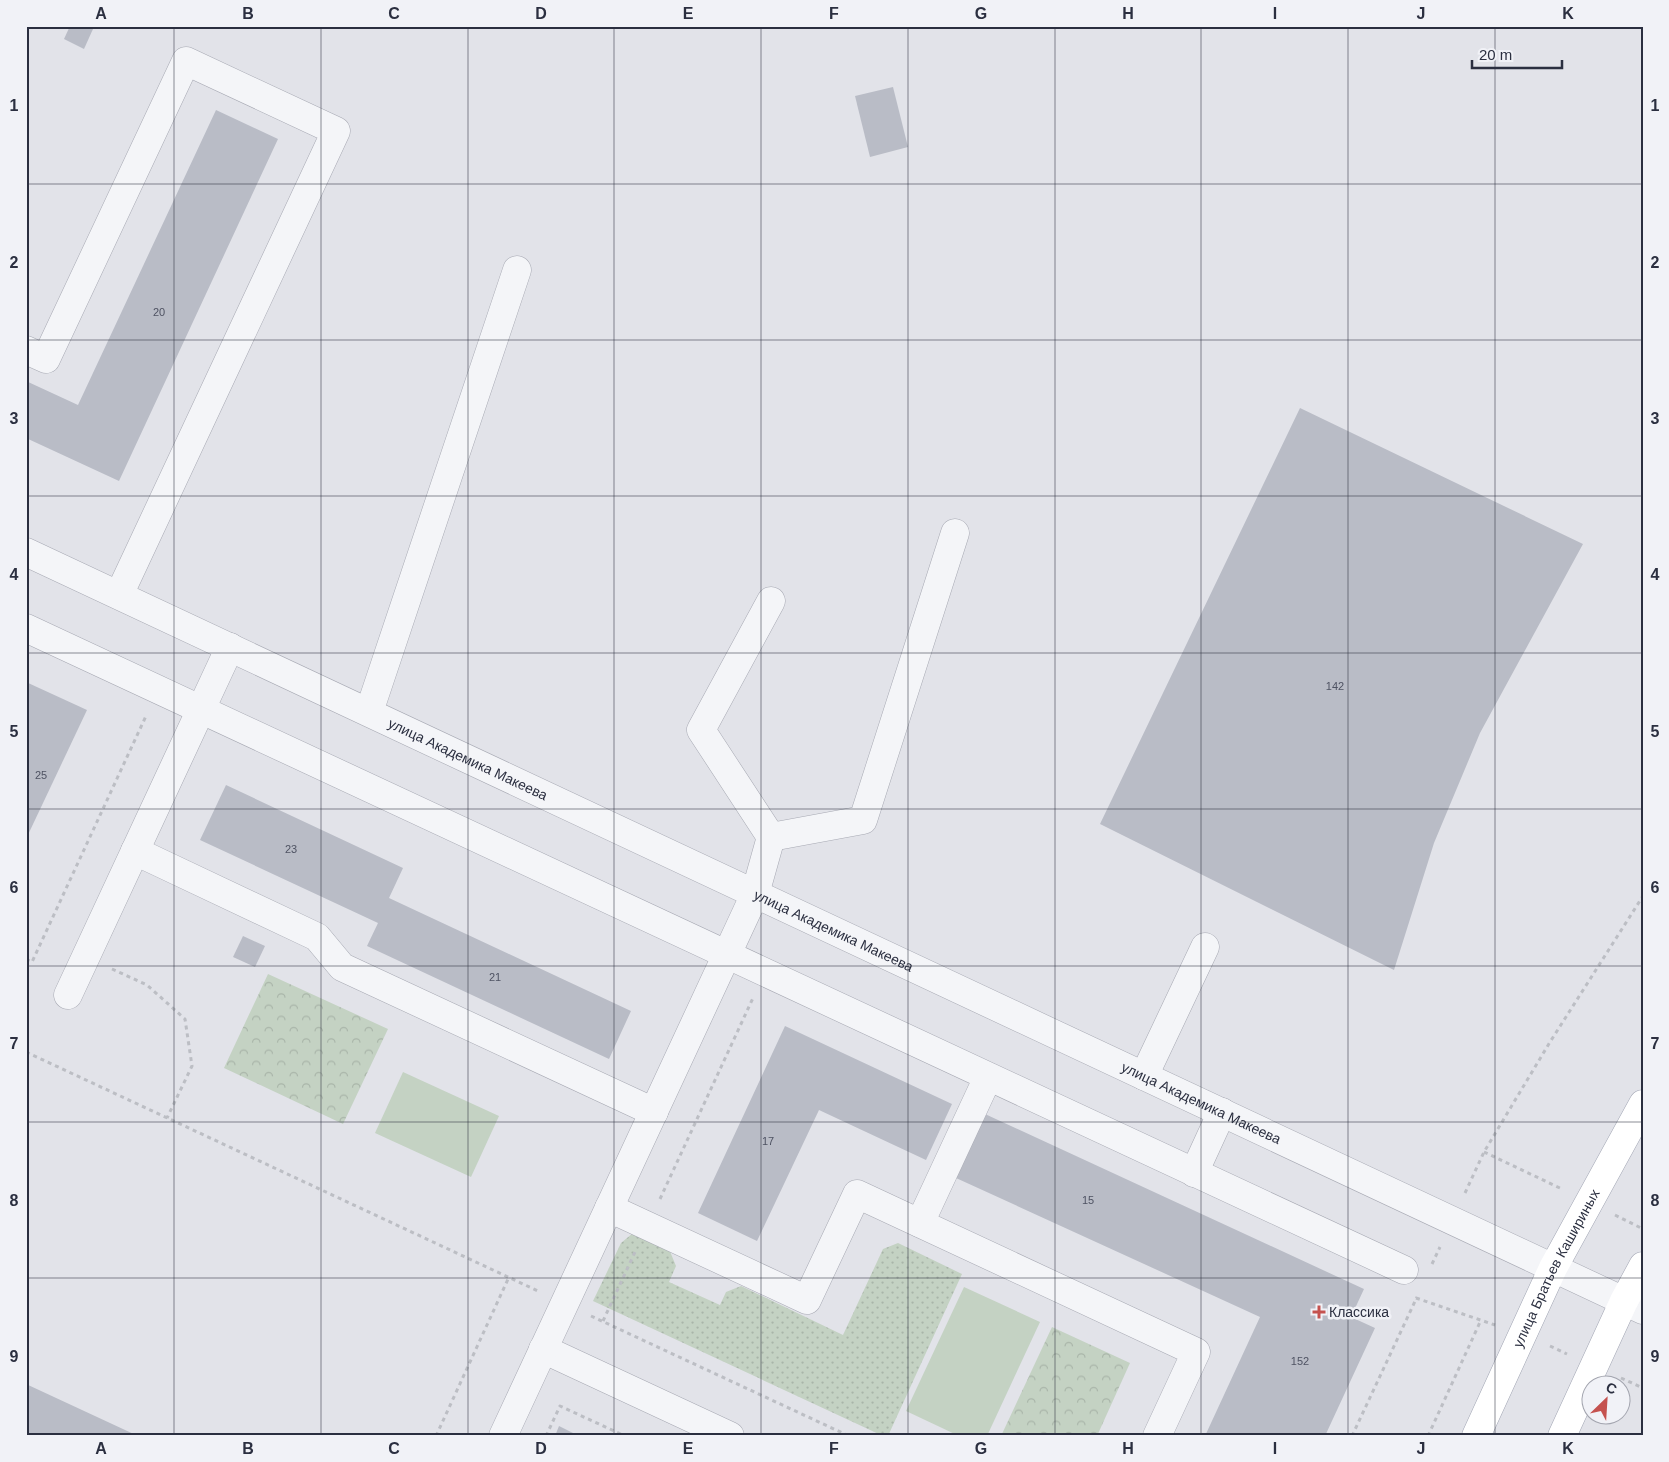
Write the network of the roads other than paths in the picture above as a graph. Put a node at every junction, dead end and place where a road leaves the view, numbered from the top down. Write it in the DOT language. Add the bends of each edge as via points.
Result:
graph roads {
  1 [pos="517,270"];
  2 [pos="26,350"];
  3 [pos="955,533"];
  4 [pos="26,552"];
  5 [pos="119,595"];
  6 [pos="771,602"];
  7 [pos="26,628"];
  8 [pos="230,647"];
  9 [pos="201,710"];
  10 [pos="368,712"];
  11 [pos="771,837"];
  12 [pos="135,852"];
  13 [pos="756,894"];
  14 [pos="1204,948"];
  15 [pos="727,955"];
  16 [pos="68,995"];
  17 [pos="1144,1076"];
  18 [pos="988,1077"];
  19 [pos="1643,1104"];
  20 [pos="654,1112"];
  21 [pos="1222,1112"];
  22 [pos="1194,1173"];
  23 [pos="609,1208"];
  24 [pos="920,1223"];
  25 [pos="1643,1266"];
  26 [pos="1553,1268"];
  27 [pos="1418,1277"];
  28 [pos="1633,1306"];
  29 [pos="543,1349"];
  30 [pos="503,1436"];
  31 [pos="730,1436"];
  32 [pos="1157,1436"];
  33 [pos="1476,1436"];
  34 [pos="1562,1436"];
  1 -- 10 [label="street"];
  2 -- 5 [label="street" via="46,359 186,61 336,131"];
  3 -- 11 [label="street" via="863,820"];
  4 -- 5 [label="street, улица Академика Макеева"];
  5 -- 8 [label="street, улица Академика Макеева"];
  6 -- 11 [label="street" via="701,730"];
  7 -- 9 [label="street"];
  8 -- 9 [label="street"];
  8 -- 10 [label="street, улица Академика Макеева"];
  9 -- 12 [label="street"];
  9 -- 15 [label="street"];
  10 -- 13 [label="street, улица Академика Макеева"];
  11 -- 13 [label="street"];
  12 -- 16 [label="street"];
  12 -- 20 [label="street" via="318,936 342,967"];
  13 -- 15 [label="street"];
  13 -- 17 [label="street, улица Академика Макеева"];
  14 -- 17 [label="street"];
  15 -- 18 [label="street"];
  15 -- 20 [label="street"];
  17 -- 21 [label="street, улица Академика Макеева"];
  18 -- 22 [label="street"];
  18 -- 24 [label="street"];
  19 -- 26 [label="main road, улица Братьев Кашириных"];
  20 -- 23 [label="street"];
  21 -- 22 [label="street"];
  21 -- 26 [label="street, улица Академика Макеева"];
  22 -- 27 [label="street"];
  23 -- 24 [label="street" via="807,1300 857,1194"];
  23 -- 29 [label="street"];
  24 -- 32 [label="street" via="1196,1352"];
  25 -- 28 [label="main road"];
  26 -- 28 [label="street, улица Академика Макеева"];
  26 -- 33 [label="main road, улица Братьев Кашириных"];
  28 -- 34 [label="main road"];
  29 -- 30 [label="street"];
  29 -- 31 [label="street"];
}
